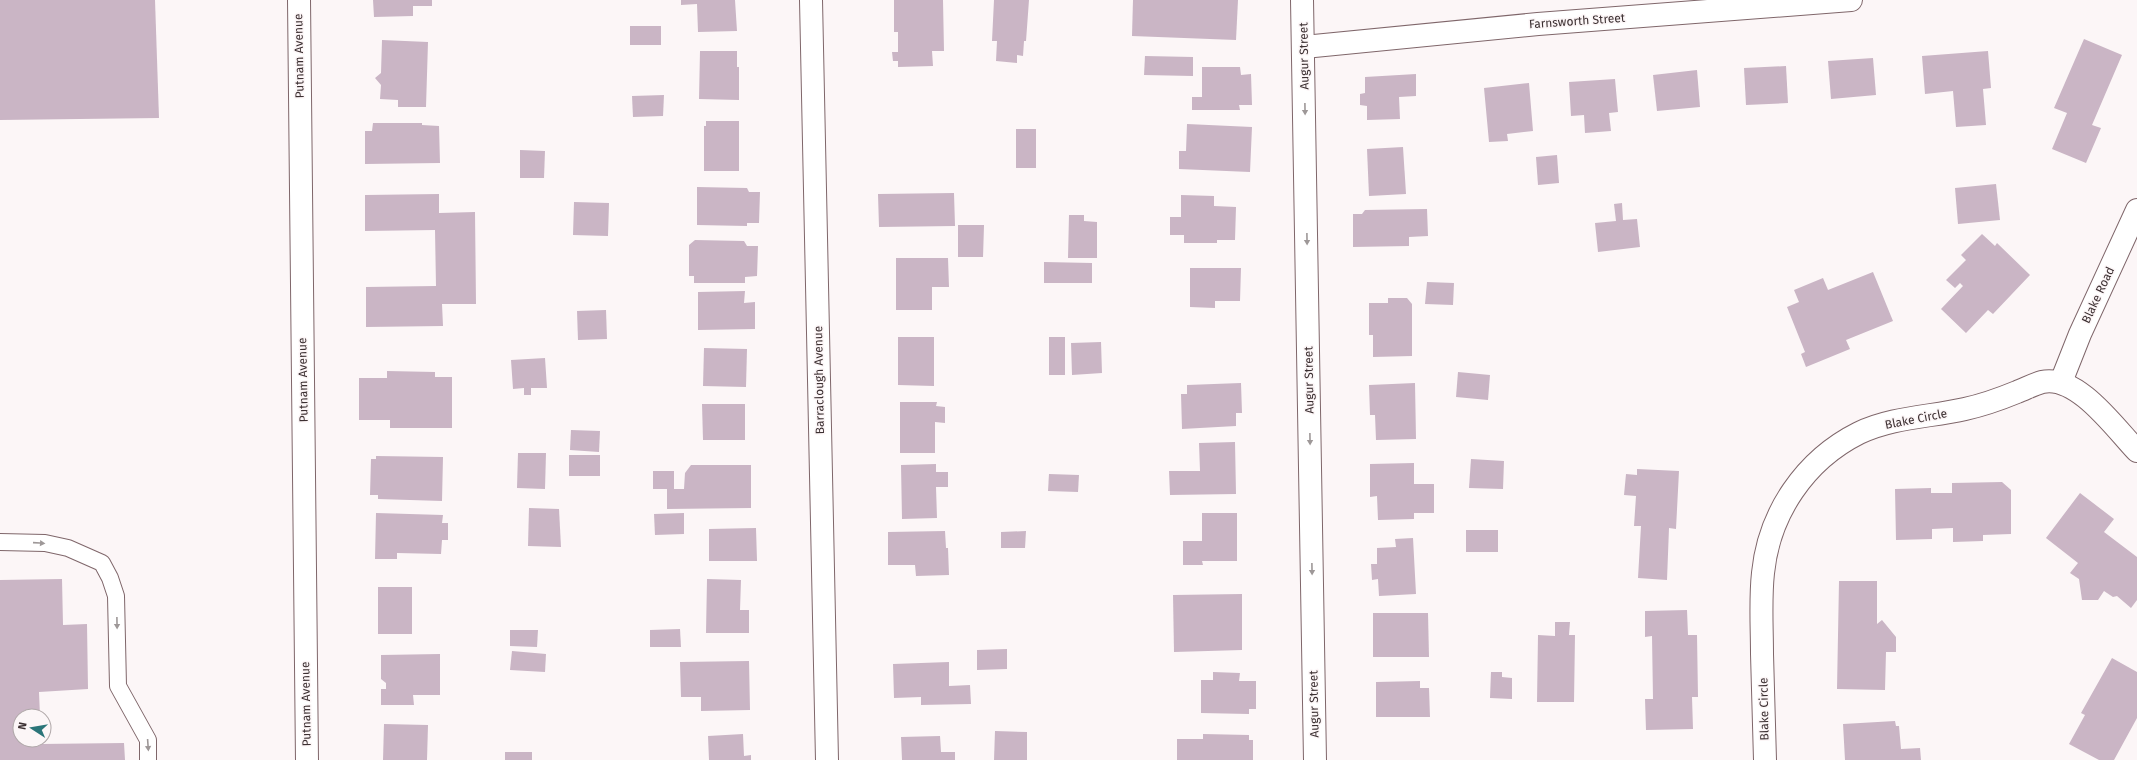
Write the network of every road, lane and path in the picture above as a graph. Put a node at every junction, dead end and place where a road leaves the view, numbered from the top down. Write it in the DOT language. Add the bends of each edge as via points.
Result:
graph roads {
  1 [pos="299,0"];
  2 [pos="811,0"];
  3 [pos="1302,0"];
  4 [pos="1851,0"];
  5 [pos="1304,48"];
  6 [pos="2137,210"];
  7 [pos="2061,382"];
  8 [pos="2137,451"];
  9 [pos="0,542"];
  10 [pos="148,760"];
  11 [pos="307,760"];
  12 [pos="827,760"];
  13 [pos="1315,760"];
  14 [pos="1765,760"];
  1 -- 11 [label="street, Putnam Avenue"];
  2 -- 12 [label="street, Barraclough Avenue"];
  3 -- 5 [label="street, Augur Street"];
  4 -- 5 [label="street, Farnsworth Street" via="1538,24"];
  5 -- 13 [label="street, Augur Street, one-way"];
  6 -- 7 [label="street, Blake Road" via="2080,334"];
  7 -- 8 [label="street, Blake Circle" via="2078,391"];
  7 -- 14 [label="street, Blake Circle" via="2042,382 1988,404 1891,422 1860,433 1832,450 1801,479 1783,505 1772,531 1763,572 1761,611"];
  9 -- 10 [label="lane, one-way" via="51,544 68,548 102,563 116,596 118,686 148,740"];
}
